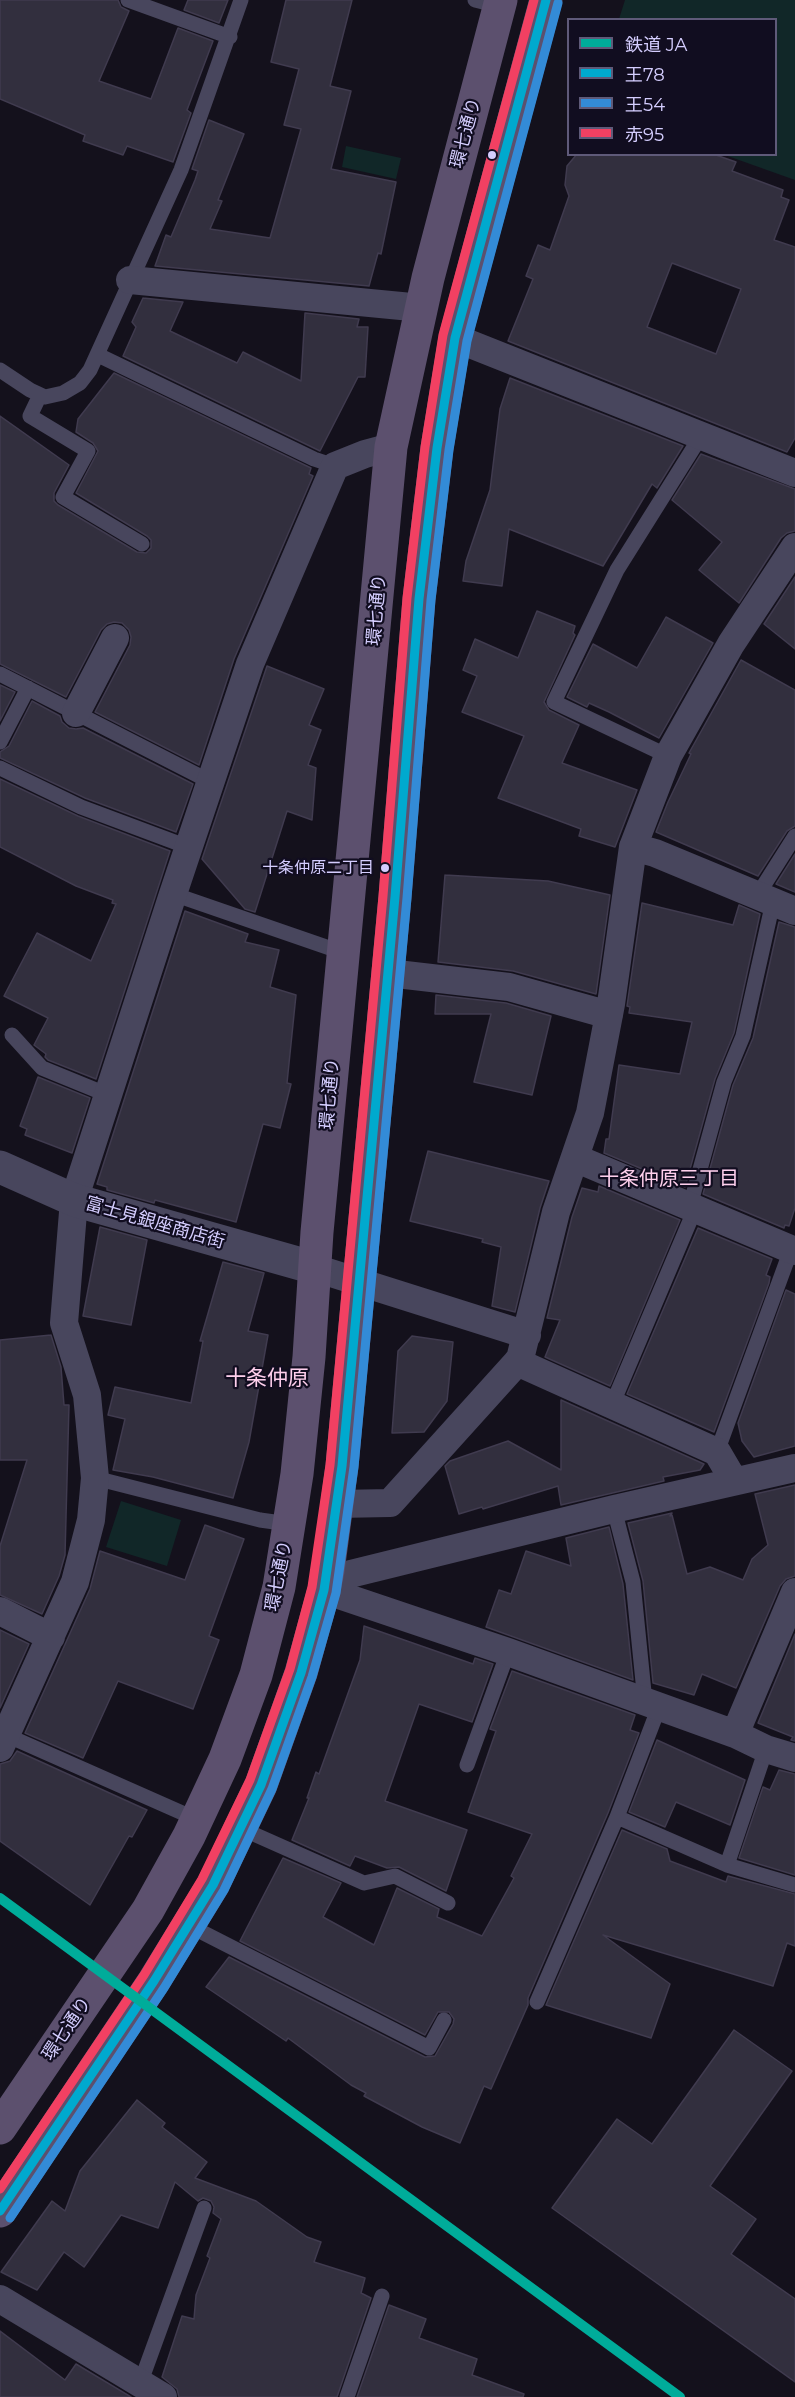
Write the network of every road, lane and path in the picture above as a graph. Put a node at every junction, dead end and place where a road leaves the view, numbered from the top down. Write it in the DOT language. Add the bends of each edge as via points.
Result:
graph roads {
  1 [pos="128,0"];
  2 [pos="241,0"];
  3 [pos="546,0"];
  4 [pos="492,2"];
  5 [pos="230,37"];
  6 [pos="130,280"];
  7 [pos="422,308"];
  8 [pos="455,338"];
  9 [pos="98,355"];
  10 [pos="0,370"];
  11 [pos="40,395"];
  12 [pos="701,436"];
  13 [pos="391,447"];
  14 [pos="335,466"];
  15 [pos="795,473"];
  16 [pos="142,544"];
  17 [pos="795,547"];
  18 [pos="115,638"];
  19 [pos="0,674"];
  20 [pos="28,688"];
  21 [pos="76,713"];
  22 [pos="0,741"];
  23 [pos="668,756"];
  24 [pos="0,768"];
  25 [pos="211,782"];
  26 [pos="795,836"];
  27 [pos="188,847"];
  28 [pos="633,848"];
  29 [pos="173,894"];
  30 [pos="775,903"];
  31 [pos="344,953"];
  32 [pos="388,973"];
  33 [pos="609,1015"];
  34 [pos="12,1035"];
  35 [pos="108,1095"];
  36 [pos="575,1158"];
  37 [pos="0,1167"];
  38 [pos="74,1200"];
  39 [pos="692,1207"];
  40 [pos="794,1246"];
  41 [pos="315,1268"];
  42 [pos="360,1281"];
  43 [pos="526,1335"];
  44 [pos="517,1362"];
  45 [pos="612,1405"];
  46 [pos="717,1452"];
  47 [pos="795,1467"];
  48 [pos="95,1478"];
  49 [pos="734,1481"];
  50 [pos="337,1504"];
  51 [pos="614,1509"];
  52 [pos="289,1524"];
  53 [pos="325,1585"];
  54 [pos="795,1592"];
  55 [pos="0,1611"];
  56 [pos="51,1636"];
  57 [pos="508,1652"];
  58 [pos="652,1704"];
  59 [pos="735,1734"];
  60 [pos="3,1742"];
  61 [pos="766,1749"];
  62 [pos="795,1758"];
  63 [pos="467,1765"];
  64 [pos="617,1817"];
  65 [pos="196,1820"];
  66 [pos="240,1828"];
  67 [pos="727,1865"];
  68 [pos="795,1885"];
  69 [pos="448,1903"];
  70 [pos="188,1925"];
  71 [pos="537,2002"];
  72 [pos="444,2020"];
  73 [pos="0,2128"];
  74 [pos="204,2208"];
  75 [pos="0,2211"];
  76 [pos="382,2296"];
  77 [pos="0,2299"];
  78 [pos="152,2391"];
  79 [pos="347,2397"];
  1 -- 5 [label="lane"];
  2 -- 5 [label="lane"];
  3 -- 8 [label="main road"];
  4 -- 7 [label="main road, 環七通り"];
  5 -- 6 [label="lane" via="182,170"];
  6 -- 7 [label="street"];
  6 -- 9 [label="lane"];
  7 -- 13 [label="main road, 環七通り"];
  8 -- 12 [label="street"];
  8 -- 32 [label="main road" via="436,448 419,599"];
  9 -- 11 [label="lane" via="80,383 63,393"];
  9 -- 14 [label="lane"];
  10 -- 11 [label="lane"];
  11 -- 16 [label="lane" via="30,416 88,451 63,497"];
  12 -- 15 [label="street"];
  12 -- 23 [label="lane" via="617,570 554,702"];
  13 -- 14 [label="street"];
  13 -- 31 [label="main road, 環七通り"];
  14 -- 25 [label="street" via="250,664"];
  17 -- 23 [label="street" via="731,644"];
  18 -- 21 [label="street"];
  19 -- 20 [label="lane"];
  20 -- 21 [label="lane"];
  20 -- 22 [label="lane"];
  21 -- 25 [label="lane"];
  23 -- 28 [label="street"];
  24 -- 27 [label="lane" via="81,807"];
  25 -- 27 [label="street"];
  26 -- 30 [label="lane"];
  27 -- 29 [label="street"];
  28 -- 30 [label="street" via="655,853"];
  28 -- 33 [label="street"];
  29 -- 31 [label="lane"];
  29 -- 35 [label="street"];
  30 -- 39 [label="lane" via="743,1036 724,1082"];
  31 -- 41 [label="main road, 環七通り"];
  32 -- 33 [label="street" via="509,987"];
  32 -- 42 [label="main road"];
  33 -- 36 [label="street" via="590,1113"];
  34 -- 35 [label="lane" via="42,1068"];
  35 -- 38 [label="street"];
  36 -- 39 [label="street"];
  36 -- 43 [label="street" via="556,1212"];
  37 -- 38 [label="street, 富士見銀座商店街"];
  38 -- 41 [label="street, 富士見銀座商店街"];
  38 -- 48 [label="street" via="64,1323 87,1395"];
  39 -- 40 [label="street"];
  39 -- 45 [label="lane"];
  40 -- 46 [label="lane"];
  41 -- 42 [label="street"];
  41 -- 52 [label="main road, 環七通り" via="309,1357"];
  42 -- 43 [label="street"];
  42 -- 50 [label="main road"];
  43 -- 44 [label="street"];
  44 -- 45 [label="street"];
  44 -- 50 [label="street" via="390,1503"];
  45 -- 46 [label="street"];
  46 -- 49 [label="street"];
  47 -- 49 [label="street"];
  48 -- 52 [label="lane"];
  48 -- 56 [label="street" via="91,1520 75,1582"];
  49 -- 51 [label="street"];
  50 -- 53 [label="main road"];
  51 -- 53 [label="street"];
  51 -- 58 [label="lane" via="633,1582"];
  52 -- 65 [label="main road, 環七通り" via="279,1587 256,1675 225,1759"];
  53 -- 57 [label="street"];
  53 -- 66 [label="main road" via="301,1673 261,1785"];
  54 -- 59 [label="street"];
  55 -- 56 [label="street"];
  56 -- 60 [label="street"];
  57 -- 58 [label="street"];
  57 -- 63 [label="lane"];
  58 -- 59 [label="street"];
  58 -- 64 [label="lane"];
  59 -- 61 [label="street"];
  60 -- 65 [label="lane"];
  61 -- 62 [label="street"];
  61 -- 67 [label="lane"];
  64 -- 67 [label="lane"];
  64 -- 71 [label="lane"];
  65 -- 73 [label="main road, 環七通り" via="148,1910"];
  66 -- 69 [label="lane" via="364,1883 395,1876"];
  66 -- 70 [label="main road" via="213,1886"];
  67 -- 68 [label="lane"];
  70 -- 72 [label="lane" via="429,2048"];
  70 -- 75 [label="main road"];
  74 -- 78 [label="lane"];
  76 -- 79 [label="lane"];
  77 -- 78 [label="street"];
}
